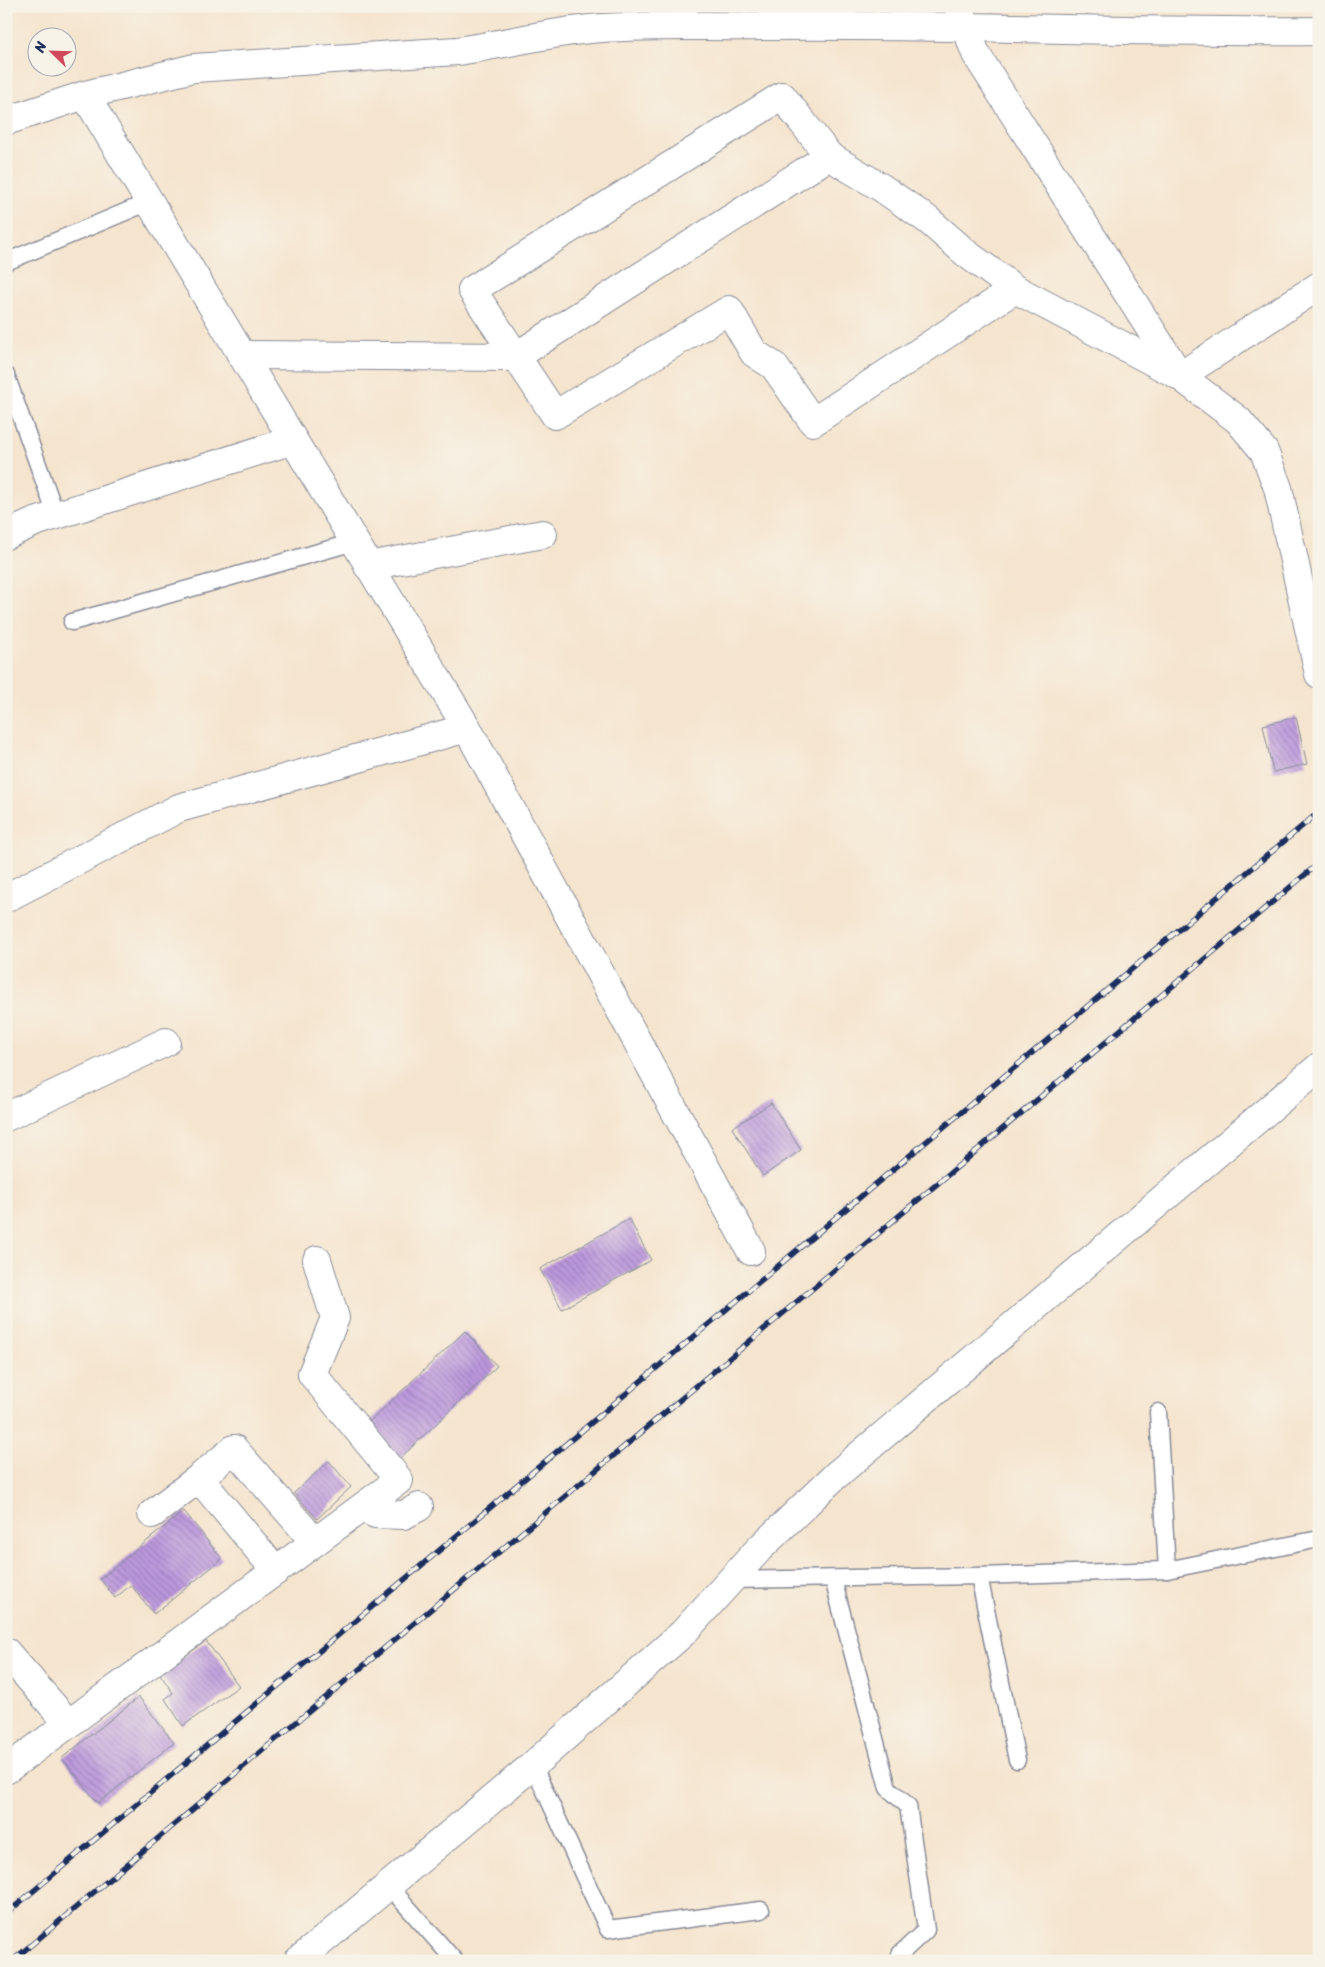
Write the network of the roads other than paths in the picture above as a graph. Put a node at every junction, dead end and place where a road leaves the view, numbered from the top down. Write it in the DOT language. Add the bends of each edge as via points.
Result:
graph roads {
  1 [pos="962,16"];
  2 [pos="691,17"];
  3 [pos="1319,31"];
  4 [pos="85,95"];
  5 [pos="6,121"];
  6 [pos="829,156"];
  7 [pos="149,202"];
  8 [pos="6,262"];
  9 [pos="1319,286"];
  10 [pos="1015,289"];
  11 [pos="241,355"];
  12 [pos="515,357"];
  13 [pos="6,375"];
  14 [pos="1180,376"];
  15 [pos="293,440"];
  16 [pos="56,515"];
  17 [pos="544,534"];
  18 [pos="6,535"];
  19 [pos="354,542"];
  20 [pos="368,566"];
  21 [pos="72,622"];
  22 [pos="1319,674"];
  23 [pos="467,728"];
  24 [pos="6,898"];
  25 [pos="166,1042"];
  26 [pos="1319,1067"];
  27 [pos="7,1113"];
  28 [pos="751,1251"];
  29 [pos="317,1260"];
  30 [pos="1158,1412"];
  31 [pos="199,1478"];
  32 [pos="363,1507"];
  33 [pos="419,1507"];
  34 [pos="152,1514"];
  35 [pos="1319,1539"];
  36 [pos="316,1542"];
  37 [pos="1167,1570"];
  38 [pos="276,1571"];
  39 [pos="979,1576"];
  40 [pos="833,1579"];
  41 [pos="730,1580"];
  42 [pos="6,1652"];
  43 [pos="69,1724"];
  44 [pos="1017,1760"];
  45 [pos="533,1765"];
  46 [pos="6,1770"];
  47 [pos="388,1885"];
  48 [pos="760,1910"];
  49 [pos="298,1961"];
  50 [pos="455,1961"];
  51 [pos="900,1961"];
  1 -- 2 [label="street"];
  1 -- 3 [label="street"];
  1 -- 14 [label="street" via="976,54"];
  2 -- 4 [label="street" via="562,32 457,51 194,68"];
  4 -- 5 [label="street"];
  4 -- 7 [label="street"];
  6 -- 10 [label="street" via="928,220"];
  6 -- 12 [label="street"];
  6 -- 12 [label="street" via="782,96 472,290"];
  7 -- 8 [label="lane"];
  7 -- 11 [label="street"];
  9 -- 14 [label="street"];
  10 -- 12 [label="street" via="812,422 774,366 754,353 728,310 555,415"];
  10 -- 14 [label="street"];
  11 -- 12 [label="street"];
  11 -- 15 [label="street"];
  13 -- 16 [label="lane"];
  14 -- 22 [label="street" via="1238,420 1264,451 1278,488"];
  15 -- 16 [label="street"];
  15 -- 19 [label="street"];
  16 -- 18 [label="street"];
  17 -- 20 [label="street"];
  19 -- 20 [label="street"];
  19 -- 21 [label="lane"];
  20 -- 23 [label="street"];
  23 -- 24 [label="street" via="179,808"];
  23 -- 28 [label="street"];
  25 -- 27 [label="street"];
  26 -- 41 [label="street" via="835,1476"];
  29 -- 32 [label="street" via="335,1318 312,1374 399,1480"];
  30 -- 37 [label="lane"];
  31 -- 34 [label="street"];
  31 -- 36 [label="street" via="234,1449"];
  31 -- 38 [label="street"];
  32 -- 33 [label="street" via="375,1514 404,1516"];
  32 -- 36 [label="street"];
  35 -- 37 [label="lane"];
  36 -- 38 [label="street"];
  37 -- 39 [label="lane"];
  38 -- 43 [label="street"];
  39 -- 40 [label="lane"];
  39 -- 44 [label="lane"];
  40 -- 41 [label="lane"];
  40 -- 51 [label="lane" via="888,1788 908,1806 926,1930 900,1954"];
  41 -- 45 [label="street" via="683,1633"];
  42 -- 43 [label="street"];
  43 -- 46 [label="street"];
  45 -- 47 [label="street"];
  45 -- 48 [label="lane" via="608,1929"];
  47 -- 49 [label="street"];
  47 -- 50 [label="lane"];
}
